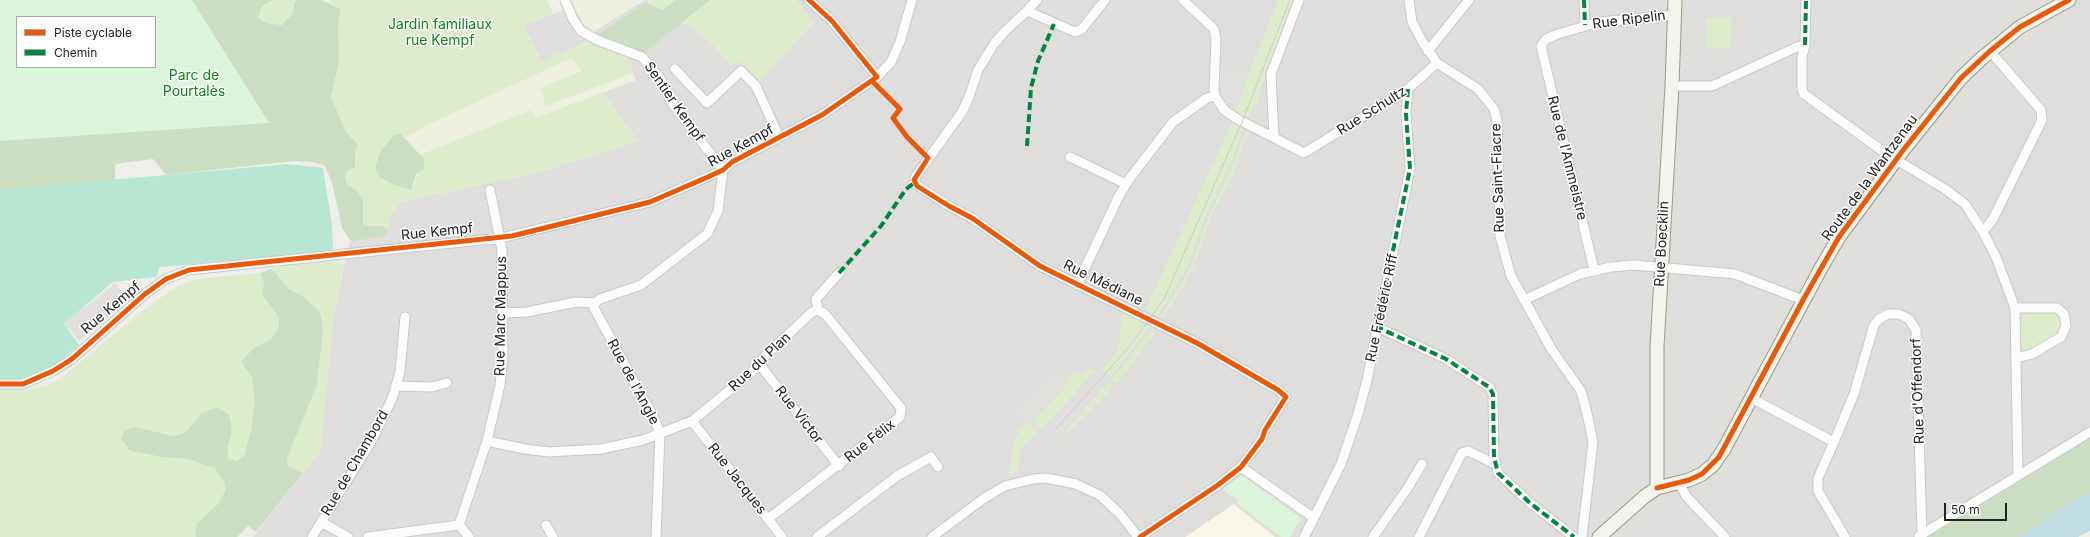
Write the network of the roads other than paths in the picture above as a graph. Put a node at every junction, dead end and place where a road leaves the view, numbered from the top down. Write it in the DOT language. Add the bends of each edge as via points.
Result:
graph roads {
  1 [pos="565,0"];
  2 [pos="809,0"];
  3 [pos="912,0"];
  4 [pos="1037,0"];
  5 [pos="1106,0"];
  6 [pos="1183,0"];
  7 [pos="1299,0"];
  8 [pos="1410,0"];
  9 [pos="1469,0"];
  10 [pos="1584,0"];
  11 [pos="1675,0"];
  12 [pos="1806,0"];
  13 [pos="2068,0"];
  14 [pos="1028,11"];
  15 [pos="1675,15"];
  16 [pos="1585,25"];
  17 [pos="1805,45"];
  18 [pos="1541,46"];
  19 [pos="1428,51"];
  20 [pos="1990,51"];
  21 [pos="1437,63"];
  22 [pos="734,64"];
  23 [pos="675,69"];
  24 [pos="741,71"];
  25 [pos="877,77"];
  26 [pos="1672,86"];
  27 [pos="1408,89"];
  28 [pos="1215,96"];
  29 [pos="779,137"];
  30 [pos="1274,137"];
  31 [pos="1070,157"];
  32 [pos="1896,160"];
  33 [pos="723,170"];
  34 [pos="1126,184"];
  35 [pos="490,190"];
  36 [pos="1984,232"];
  37 [pos="501,238"];
  38 [pos="1661,267"];
  39 [pos="1594,270"];
  40 [pos="839,273"];
  41 [pos="1077,284"];
  42 [pos="1524,300"];
  43 [pos="1803,300"];
  44 [pos="595,303"];
  45 [pos="2015,308"];
  46 [pos="818,310"];
  47 [pos="504,313"];
  48 [pos="405,317"];
  49 [pos="1377,327"];
  50 [pos="2016,358"];
  51 [pos="760,365"];
  52 [pos="448,383"];
  53 [pos="0,384"];
  54 [pos="396,386"];
  55 [pos="1751,398"];
  56 [pos="692,421"];
  57 [pos="2090,432"];
  58 [pos="660,434"];
  59 [pos="487,441"];
  60 [pos="1834,442"];
  61 [pos="1422,464"];
  62 [pos="1495,464"];
  63 [pos="839,466"];
  64 [pos="938,467"];
  65 [pos="1241,467"];
  66 [pos="2018,476"];
  67 [pos="1681,482"];
  68 [pos="1657,488"];
  69 [pos="1314,518"];
  70 [pos="768,519"];
  71 [pos="321,522"];
  72 [pos="459,524"];
  73 [pos="546,525"];
  74 [pos="405,534"];
  75 [pos="1920,536"];
  76 [pos="312,537"];
  77 [pos="348,537"];
  78 [pos="368,537"];
  79 [pos="469,537"];
  80 [pos="553,537"];
  81 [pos="656,537"];
  82 [pos="782,537"];
  83 [pos="817,537"];
  84 [pos="932,537"];
  85 [pos="1139,537"];
  86 [pos="1304,537"];
  87 [pos="1373,537"];
  88 [pos="1419,537"];
  89 [pos="1574,537"];
  90 [pos="1582,537"];
  91 [pos="1599,537"];
  92 [pos="1726,537"];
  93 [pos="1845,537"];
  1 -- 33 [label="street, Sentier Kempf" via="581,31 642,57 660,78 672,103"];
  2 -- 25 [label="street" via="832,21"];
  3 -- 25 [label="street, Rue Kempf" via="900,42 891,62"];
  4 -- 14 [label="street"];
  5 -- 14 [label="street" via="1082,29 1075,32"];
  6 -- 28 [label="street" via="1214,29"];
  7 -- 30 [label="street" via="1271,74"];
  8 -- 19 [label="street, Rue Saint-Fiacre" via="1412,22"];
  9 -- 19 [label="street"];
  10 -- 16 [label="street"];
  11 -- 15 [label="street, Rue Boecklin"];
  12 -- 17 [label="street"];
  13 -- 20 [label="street, Route de la Wantzenau" via="2020,27"];
  14 -- 41 [label="street, Rue Médiane" via="1012,23 994,44 978,70 962,112 920,170 914,183 972,218 1040,266"];
  15 -- 16 [label="street, Rue Ripelin" via="1613,19"];
  15 -- 26 [label="street, Rue Boecklin"];
  16 -- 18 [label="street, Rue Ripelin" via="1546,40"];
  17 -- 26 [label="street" via="1712,86"];
  17 -- 32 [label="street" via="1802,63 1804,94"];
  18 -- 39 [label="street, Rue de l'Ammeistre"];
  19 -- 21 [label="street, Rue Saint-Fiacre"];
  20 -- 32 [label="street, Route de la Wantzenau" via="1961,78"];
  20 -- 36 [label="street" via="2041,110 2042,120 1993,219"];
  21 -- 27 [label="street, Rue Schultz"];
  21 -- 42 [label="street, Rue Saint-Fiacre" via="1478,89 1494,109 1497,120 1500,236 1511,276"];
  22 -- 24 [label="street"];
  23 -- 24 [label="street, Sentier Kempf" via="707,102"];
  24 -- 29 [label="street" via="756,86"];
  25 -- 29 [label="street, Rue Kempf" via="822,115"];
  26 -- 38 [label="street, Rue Boecklin"];
  27 -- 30 [label="street, Rue Schultz" via="1304,153"];
  27 -- 49 [label="street, Rue Frédéric Riff" via="1406,114 1410,169"];
  28 -- 30 [label="street" via="1224,110 1234,118"];
  28 -- 34 [label="street" via="1207,98 1173,122"];
  29 -- 33 [label="street, Rue Kempf" via="732,162"];
  31 -- 34 [label="street"];
  32 -- 36 [label="street" via="1965,204"];
  32 -- 43 [label="street, Route de la Wantzenau" via="1840,237"];
  33 -- 37 [label="street, Rue Kempf" via="650,202"];
  33 -- 44 [label="street" via="718,211 706,234 641,285"];
  34 -- 41 [label="street"];
  35 -- 37 [label="street, Rue Marc Mappus"];
  36 -- 45 [label="street"];
  37 -- 47 [label="street, Rue Marc Mappus"];
  37 -- 53 [label="street, Rue Kempf" via="189,270 166,279 145,294 72,359 54,371 23,384"];
  38 -- 39 [label="street" via="1623,266"];
  38 -- 43 [label="street" via="1735,274"];
  38 -- 68 [label="street, Rue Boecklin" via="1657,348"];
  39 -- 42 [label="street" via="1567,279"];
  40 -- 46 [label="street" via="816,299"];
  41 -- 65 [label="street, Rue Médiane" via="1197,343 1286,397 1262,439"];
  42 -- 90 [label="street, Rue Saint-Fiacre" via="1552,350 1581,391 1587,413 1593,442"];
  43 -- 55 [label="street, Route de la Wantzenau"];
  44 -- 47 [label="street" via="576,302 526,312"];
  44 -- 58 [label="street, Rue de l'Angle" via="598,318 655,420"];
  45 -- 50 [label="street"];
  45 -- 50 [label="street" via="2057,308 2064,314 2066,326 2061,337 2032,354"];
  46 -- 51 [label="street, Rue du Plan" via="812,312 763,358"];
  46 -- 63 [label="street, Rue Félix" via="825,314 901,408 900,417"];
  47 -- 59 [label="street, Rue Marc Mappus" via="500,385"];
  48 -- 54 [label="street, Rue de Chambord"];
  49 -- 62 [label="street" via="1446,359 1488,387 1493,394"];
  49 -- 69 [label="street, Rue Frédéric Riff" via="1358,414 1341,464"];
  50 -- 66 [label="street"];
  51 -- 56 [label="street, Rue du Plan"];
  51 -- 63 [label="street, Rue Victor"];
  52 -- 54 [label="street" via="432,387"];
  54 -- 71 [label="street, Rue de Chambord" via="384,419"];
  55 -- 60 [label="street"];
  55 -- 67 [label="street, Route de la Wantzenau" via="1713,465 1702,474"];
  56 -- 58 [label="street, Rue du Plan"];
  56 -- 70 [label="street, Rue Jacques"];
  57 -- 66 [label="street"];
  58 -- 59 [label="street, Rue du Plan" via="620,445 573,452 525,449"];
  58 -- 81 [label="street, Rue de l'Angle"];
  59 -- 72 [label="street, Rue Marc Mappus"];
  60 -- 75 [label="street, Rue d'Offendorf" via="1854,394 1874,325 1888,314 1899,314 1910,319 1916,330"];
  60 -- 93 [label="street" via="1818,478 1818,490"];
  61 -- 87 [label="street"];
  62 -- 88 [label="street" via="1468,451 1462,453"];
  62 -- 89 [label="street" via="1498,473 1507,482"];
  63 -- 70 [label="street, Rue Félix"];
  64 -- 83 [label="street" via="931,457 897,476"];
  65 -- 69 [label="street"];
  65 -- 85 [label="street"];
  66 -- 75 [label="street"];
  67 -- 68 [label="street, Route de la Wantzenau"];
  67 -- 92 [label="street" via="1686,496"];
  68 -- 91 [label="street, Route de la Wantzenau"];
  69 -- 86 [label="street, Rue Frédéric Riff"];
  70 -- 82 [label="street, Rue Jacques"];
  71 -- 76 [label="street, Rue de Chambord"];
  71 -- 77 [label="street"];
  72 -- 74 [label="street"];
  72 -- 79 [label="street"];
  73 -- 80 [label="street"];
  74 -- 78 [label="street"];
  84 -- 85 [label="street" via="982,499 1005,486 1033,479 1051,478 1076,484 1101,496"];
}
